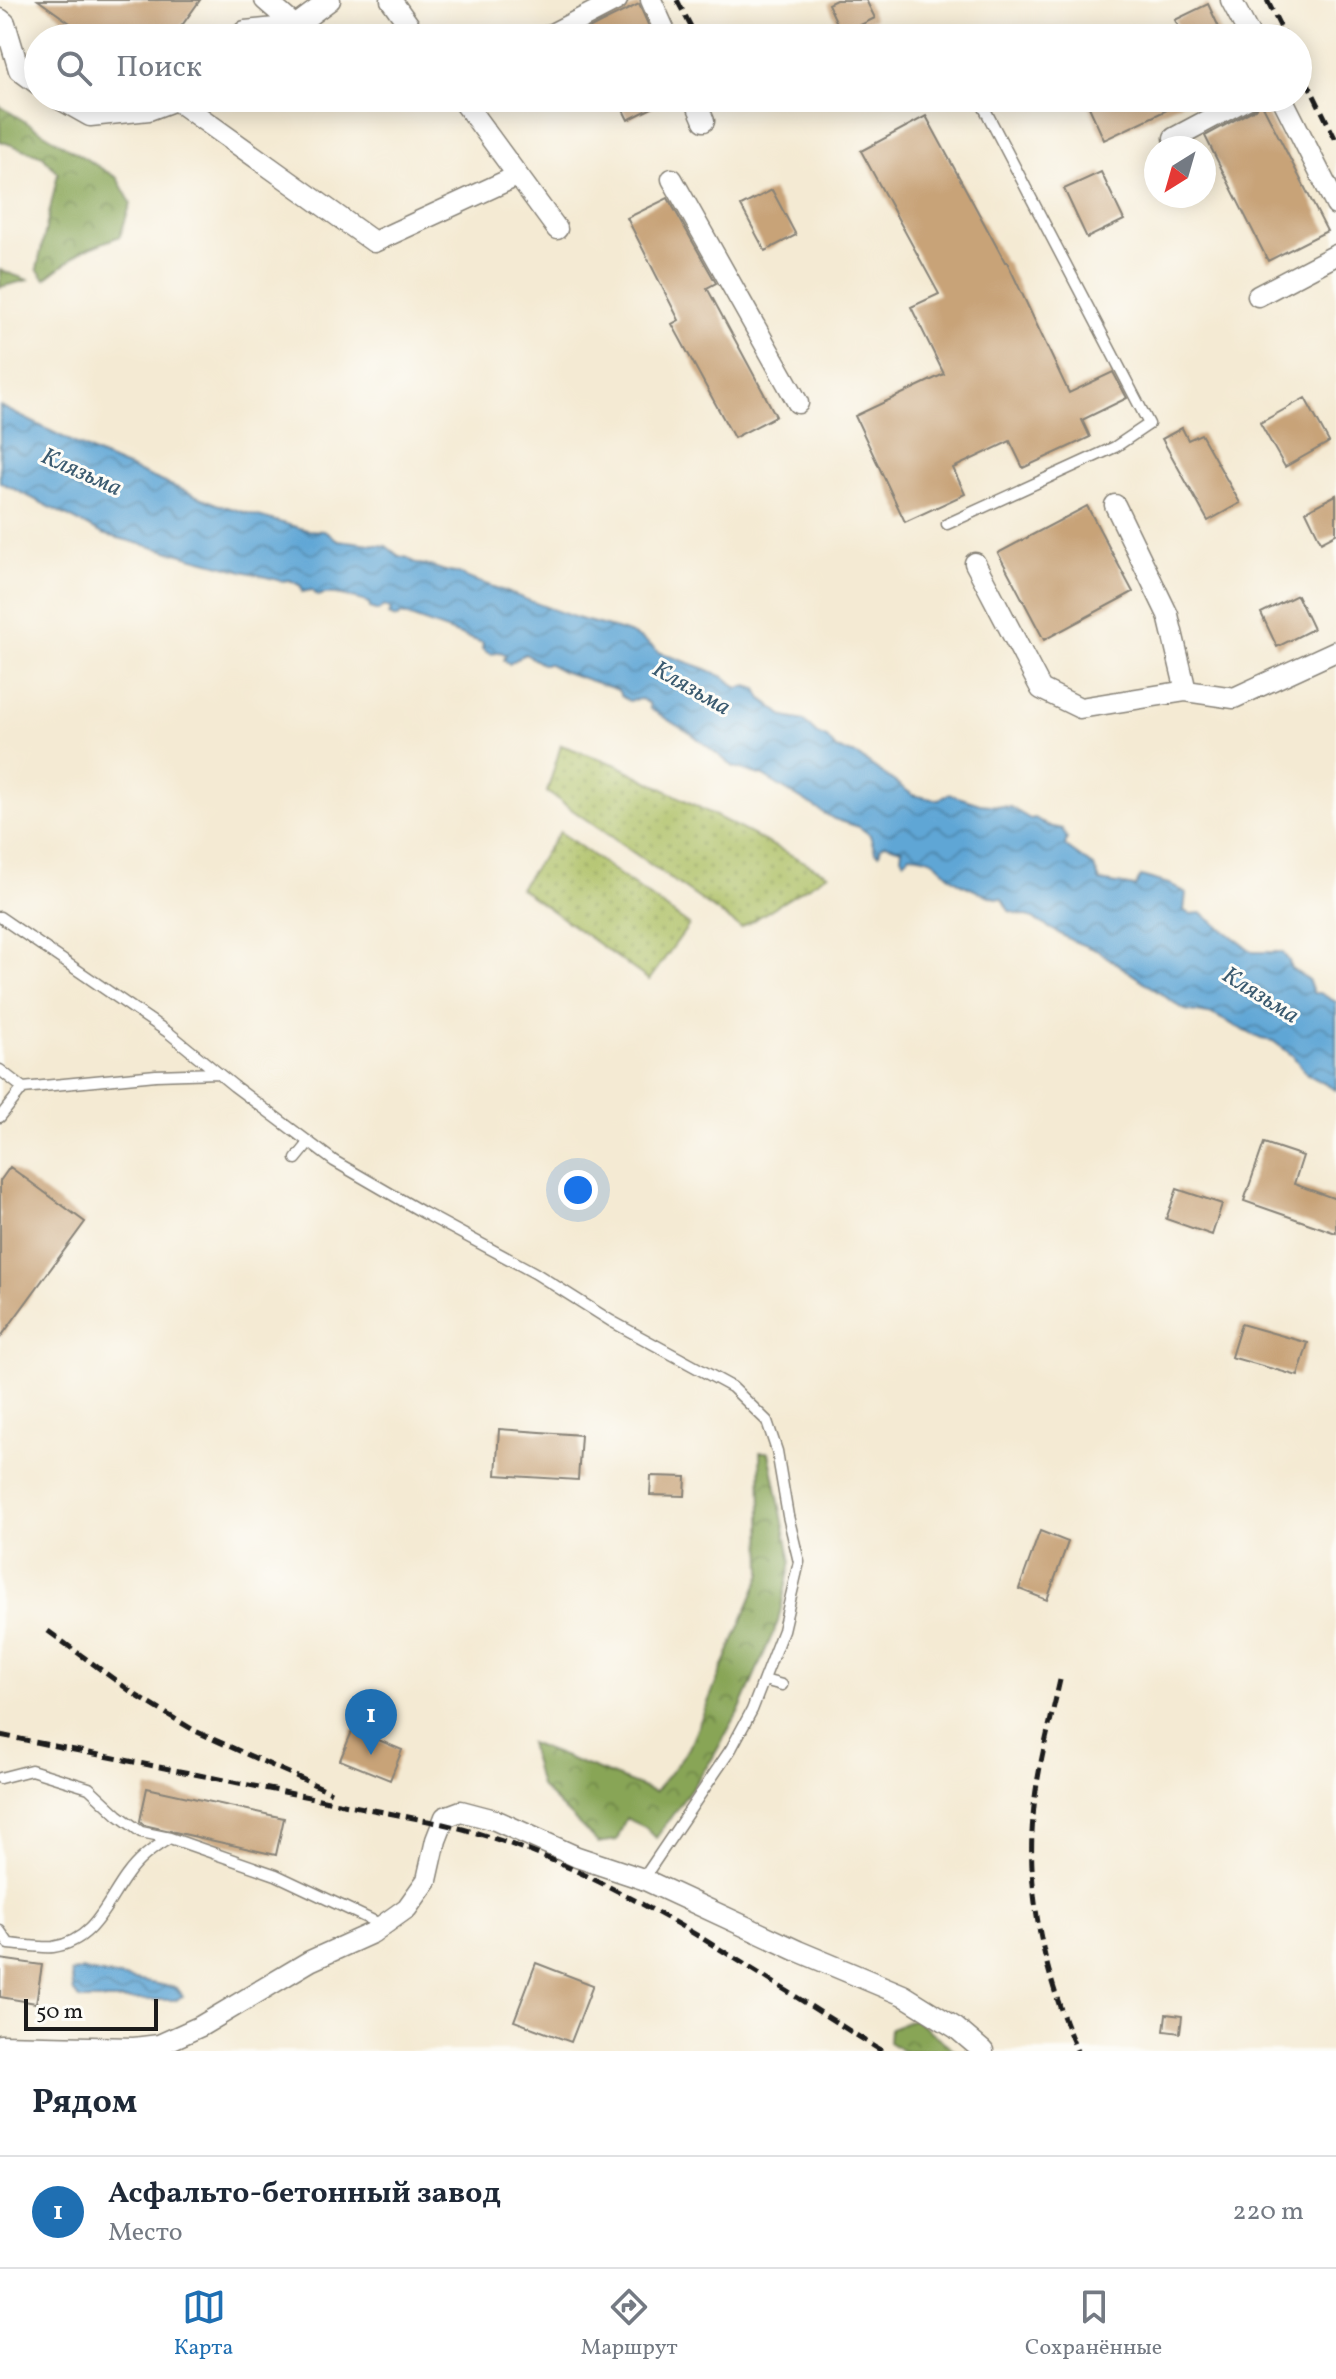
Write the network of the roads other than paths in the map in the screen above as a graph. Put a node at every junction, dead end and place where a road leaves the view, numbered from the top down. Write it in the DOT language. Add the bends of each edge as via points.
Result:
graph roads {
  1 [pos="265,0"];
  2 [pos="330,0"];
  3 [pos="391,0"];
  4 [pos="617,0"];
  5 [pos="651,0"];
  6 [pos="1231,0"];
  7 [pos="0,19"];
  8 [pos="293,24"];
  9 [pos="298,24"];
  10 [pos="408,24"];
  11 [pos="571,24"];
  12 [pos="662,24"];
  13 [pos="1244,24"];
  14 [pos="24,74"];
  15 [pos="83,112"];
  16 [pos="129,112"];
  17 [pos="195,112"];
  18 [pos="471,112"];
  19 [pos="700,112"];
  20 [pos="986,112"];
  21 [pos="1223,112"];
  22 [pos="1289,112"];
  23 [pos="704,121"];
  24 [pos="1178,136"];
  25 [pos="517,176"];
  26 [pos="672,179"];
  27 [pos="1336,205"];
  28 [pos="557,229"];
  29 [pos="1336,255"];
  30 [pos="1258,296"];
  31 [pos="798,403"];
  32 [pos="1115,505"];
  33 [pos="947,524"];
  34 [pos="975,563"];
  35 [pos="1336,651"];
  36 [pos="1186,691"];
  37 [pos="0,917"];
  38 [pos="0,1070"];
  39 [pos="217,1073"];
  40 [pos="23,1088"];
  41 [pos="0,1117"];
  42 [pos="309,1143"];
  43 [pos="296,1159"];
  44 [pos="764,1680"];
  45 [pos="782,1685"];
  46 [pos="1,1776"];
  47 [pos="170,1838"];
  48 [pos="643,1879"];
  49 [pos="382,1926"];
  50 [pos="0,1931"];
  51 [pos="0,2045"];
  52 [pos="983,2051"];
  1 -- 8 [label="street"];
  2 -- 9 [label="street"];
  3 -- 10 [label="street"];
  4 -- 11 [label="street"];
  5 -- 12 [label="street"];
  6 -- 13 [label="street"];
  7 -- 14 [label="street"];
  15 -- 16 [label="street"];
  17 -- 25 [label="street" via="374,242"];
  18 -- 25 [label="street"];
  19 -- 23 [label="street"];
  20 -- 33 [label="lane" via="1149,424 1115,447"];
  21 -- 24 [label="street"];
  22 -- 27 [label="street"];
  25 -- 28 [label="street"];
  26 -- 31 [label="street"];
  29 -- 30 [label="street"];
  32 -- 36 [label="street" via="1168,615"];
  34 -- 36 [label="street" via="1041,689 1080,708"];
  35 -- 36 [label="street" via="1234,698"];
  37 -- 39 [label="lane" via="169,1033"];
  38 -- 40 [label="lane"];
  39 -- 40 [label="lane"];
  39 -- 42 [label="lane"];
  40 -- 41 [label="lane"];
  42 -- 43 [label="lane"];
  42 -- 44 [label="lane" via="732,1387 767,1421 799,1562"];
  44 -- 45 [label="lane"];
  44 -- 48 [label="lane" via="731,1749"];
  46 -- 47 [label="lane" via="31,1770 89,1788 141,1832"];
  47 -- 49 [label="lane" via="276,1875"];
  47 -- 50 [label="lane" via="127,1874 103,1916 80,1937 55,1947 9,1944"];
  48 -- 49 [label="street" via="461,1811 445,1817 427,1880 407,1908"];
  48 -- 52 [label="street" via="903,1995"];
  49 -- 51 [label="street" via="159,2045"];
}
